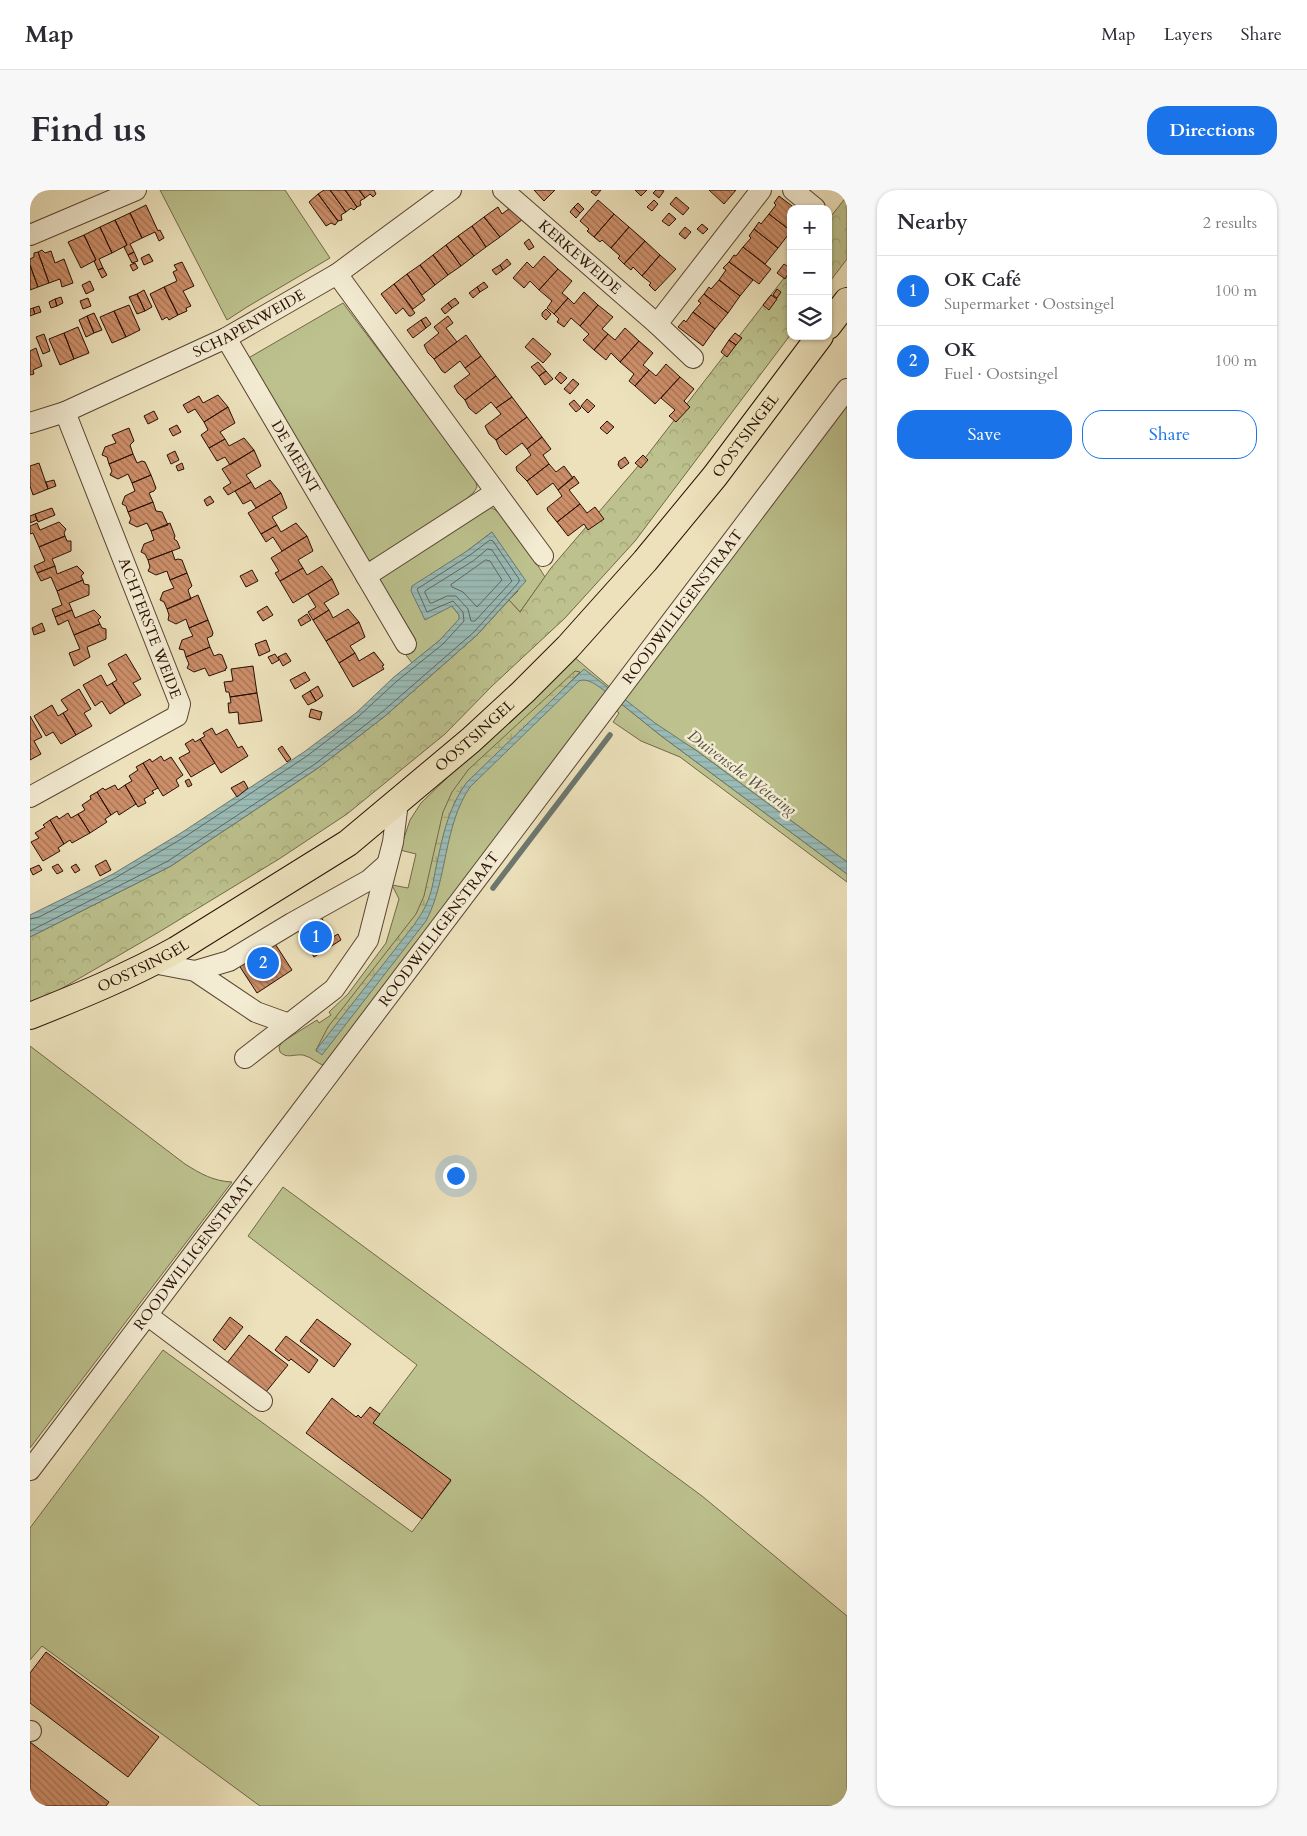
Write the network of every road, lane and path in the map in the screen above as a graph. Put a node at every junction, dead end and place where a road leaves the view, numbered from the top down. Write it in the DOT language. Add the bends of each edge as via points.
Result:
graph roads {
  1 [pos="136,190"];
  2 [pos="450,190"];
  3 [pos="503,190"];
  4 [pos="761,190"];
  5 [pos="793,190"];
  6 [pos="811,205"];
  7 [pos="30,235"];
  8 [pos="337,274"];
  9 [pos="847,301"];
  10 [pos="832,321"];
  11 [pos="657,324"];
  12 [pos="226,338"];
  13 [pos="817,340"];
  14 [pos="693,358"];
  15 [pos="847,389"];
  16 [pos="65,412"];
  17 [pos="30,424"];
  18 [pos="496,492"];
  19 [pos="543,556"];
  20 [pos="366,576"];
  21 [pos="406,644"];
  22 [pos="30,797"];
  23 [pos="398,802"];
  24 [pos="387,864"];
  25 [pos="153,963"];
  26 [pos="195,971"];
  27 [pos="30,1016"];
  28 [pos="289,1024"];
  29 [pos="245,1058"];
  30 [pos="147,1315"];
  31 [pos="262,1401"];
  32 [pos="30,1470"];
  1 -- 7 [label="street"];
  2 -- 8 [label="street, SCHAPENWEIDE"];
  3 -- 11 [label="street, KERKEWEIDE"];
  4 -- 11 [label="street"];
  5 -- 6 [label="street"];
  8 -- 12 [label="street, SCHAPENWEIDE"];
  8 -- 18 [label="street"];
  9 -- 10 [label="main road"];
  11 -- 14 [label="street, KERKEWEIDE"];
  12 -- 16 [label="street, SCHAPENWEIDE"];
  12 -- 20 [label="street, DE MEENT"];
  13 -- 23 [label="main road, OOSTSINGEL" via="646,561 568,647 471,740"];
  15 -- 30 [label="street, ROODWILLIGENSTRAAT"];
  16 -- 17 [label="street, SCHAPENWEIDE"];
  16 -- 22 [label="street, ACHTERSTE WEIDE" via="180,704 177,716"];
  18 -- 19 [label="street"];
  18 -- 20 [label="street"];
  20 -- 21 [label="street, DE MEENT"];
  23 -- 24 [label="street"];
  23 -- 25 [label="main road, OOSTSINGEL" via="348,843"];
  24 -- 26 [label="street" via="369,880 229,961"];
  24 -- 28 [label="street" via="368,940 334,989"];
  25 -- 26 [label="street"];
  25 -- 27 [label="main road, OOSTSINGEL"];
  26 -- 28 [label="street" via="256,1012"];
  28 -- 29 [label="street"];
  30 -- 31 [label="street"];
  30 -- 32 [label="street, ROODWILLIGENSTRAAT"];
}
